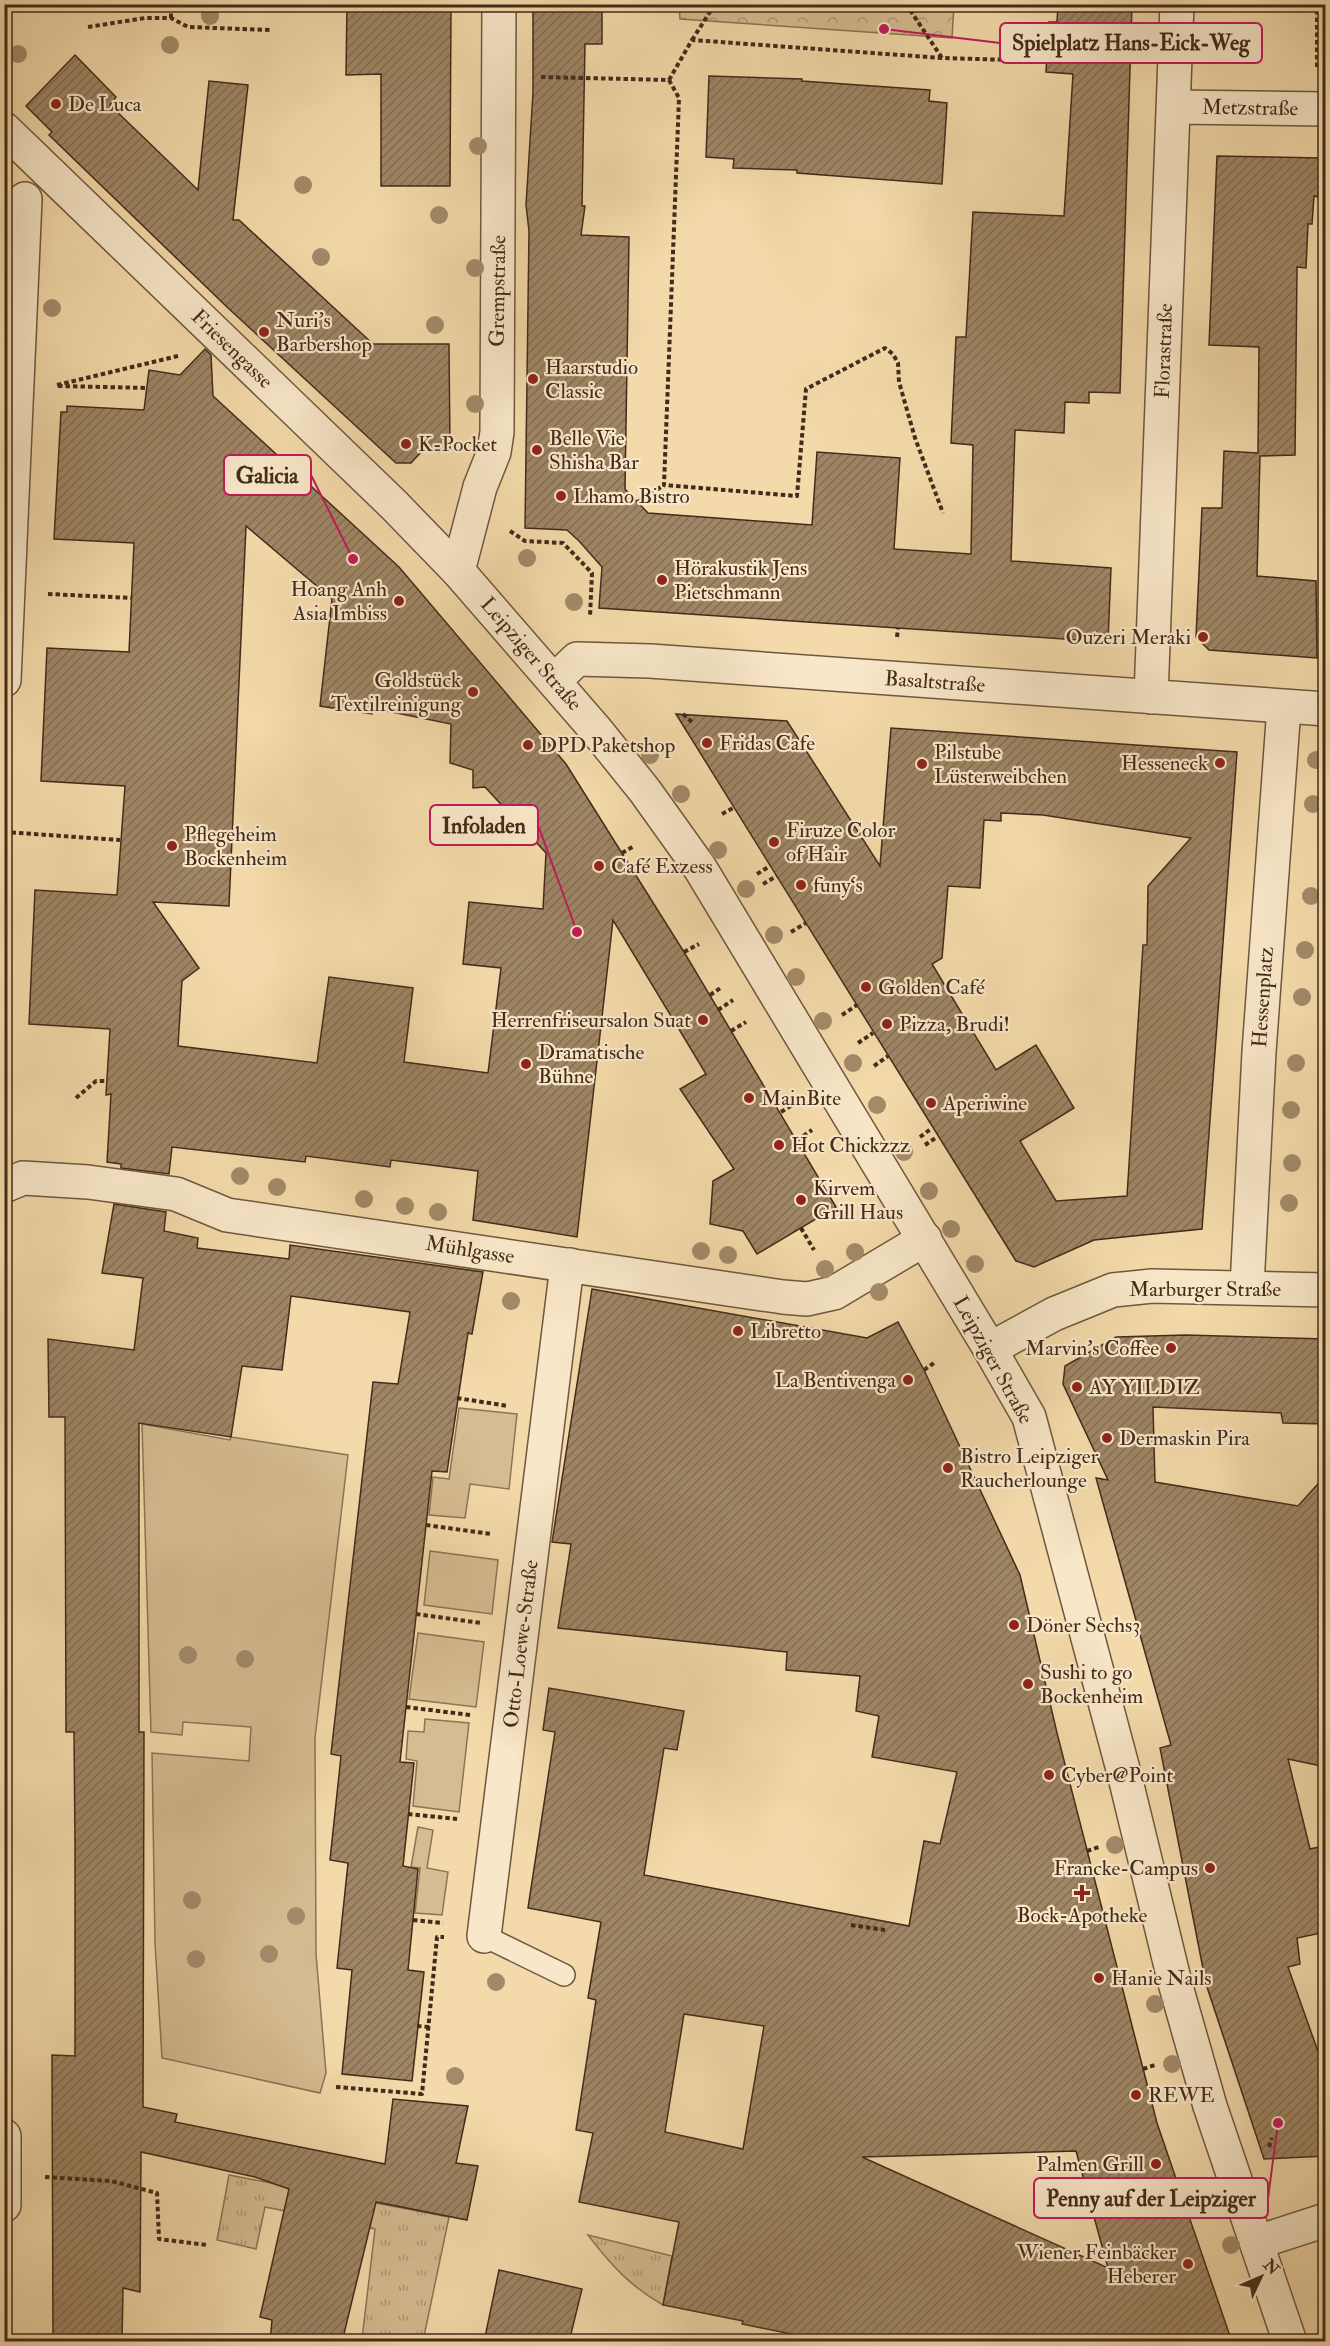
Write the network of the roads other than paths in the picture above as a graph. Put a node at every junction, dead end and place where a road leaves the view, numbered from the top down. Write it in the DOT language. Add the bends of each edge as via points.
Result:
graph roads {
  1 [pos="499,4"];
  2 [pos="1177,4"];
  3 [pos="1174,107"];
  4 [pos="1326,109"];
  5 [pos="4,129"];
  6 [pos="25,199"];
  7 [pos="8,493"];
  8 [pos="458,571"];
  9 [pos="4,680"];
  10 [pos="554,681"];
  11 [pos="1151,697"];
  12 [pos="1284,707"];
  13 [pos="1326,709"];
  14 [pos="4,1186"];
  15 [pos="925,1239"];
  16 [pos="570,1265"];
  17 [pos="1247,1287"];
  18 [pos="1326,1290"];
  19 [pos="990,1349"];
  20 [pos="484,1935"];
  21 [pos="564,1975"];
  22 [pos="4,2136"];
  23 [pos="4,2205"];
  24 [pos="1326,2220"];
  25 [pos="1258,2242"];
  26 [pos="1290,2342"];
  1 -- 8 [label="street, Grempstraße" via="497,432"];
  2 -- 3 [label="street, Florastraße"];
  3 -- 4 [label="street, Metzstraße"];
  3 -- 11 [label="street, Florastraße"];
  5 -- 8 [label="street, Friesengasse"];
  6 -- 7 [label="street" via="17,411"];
  7 -- 9 [label="street"];
  8 -- 10 [label="street, Leipziger Straße"];
  10 -- 11 [label="street, Basaltstraße" via="577,659 587,659"];
  10 -- 15 [label="street, Leipziger Straße" via="645,791 700,868"];
  11 -- 12 [label="street, Basaltstraße"];
  12 -- 13 [label="street, Basaltstraße"];
  12 -- 17 [label="street, Hessenplatz"];
  14 -- 16 [label="street, Mühlgasse" via="23,1178 176,1194 227,1215"];
  15 -- 16 [label="street, Mühlgasse" via="834,1293 807,1299"];
  15 -- 19 [label="street, Leipziger Straße"];
  16 -- 20 [label="street, Otto-Loewe-Straße"];
  17 -- 18 [label="street, Marburger Straße"];
  17 -- 19 [label="street, Marburger Straße" via="1152,1286 1113,1290 1054,1314"];
  19 -- 25 [label="street, Leipziger Straße" via="1029,1417 1124,1773 1175,1983 1210,2106"];
  20 -- 21 [label="lane"];
  22 -- 23 [label="street"];
  24 -- 25 [label="street"];
  25 -- 26 [label="street, Leipziger Straße"];
}
